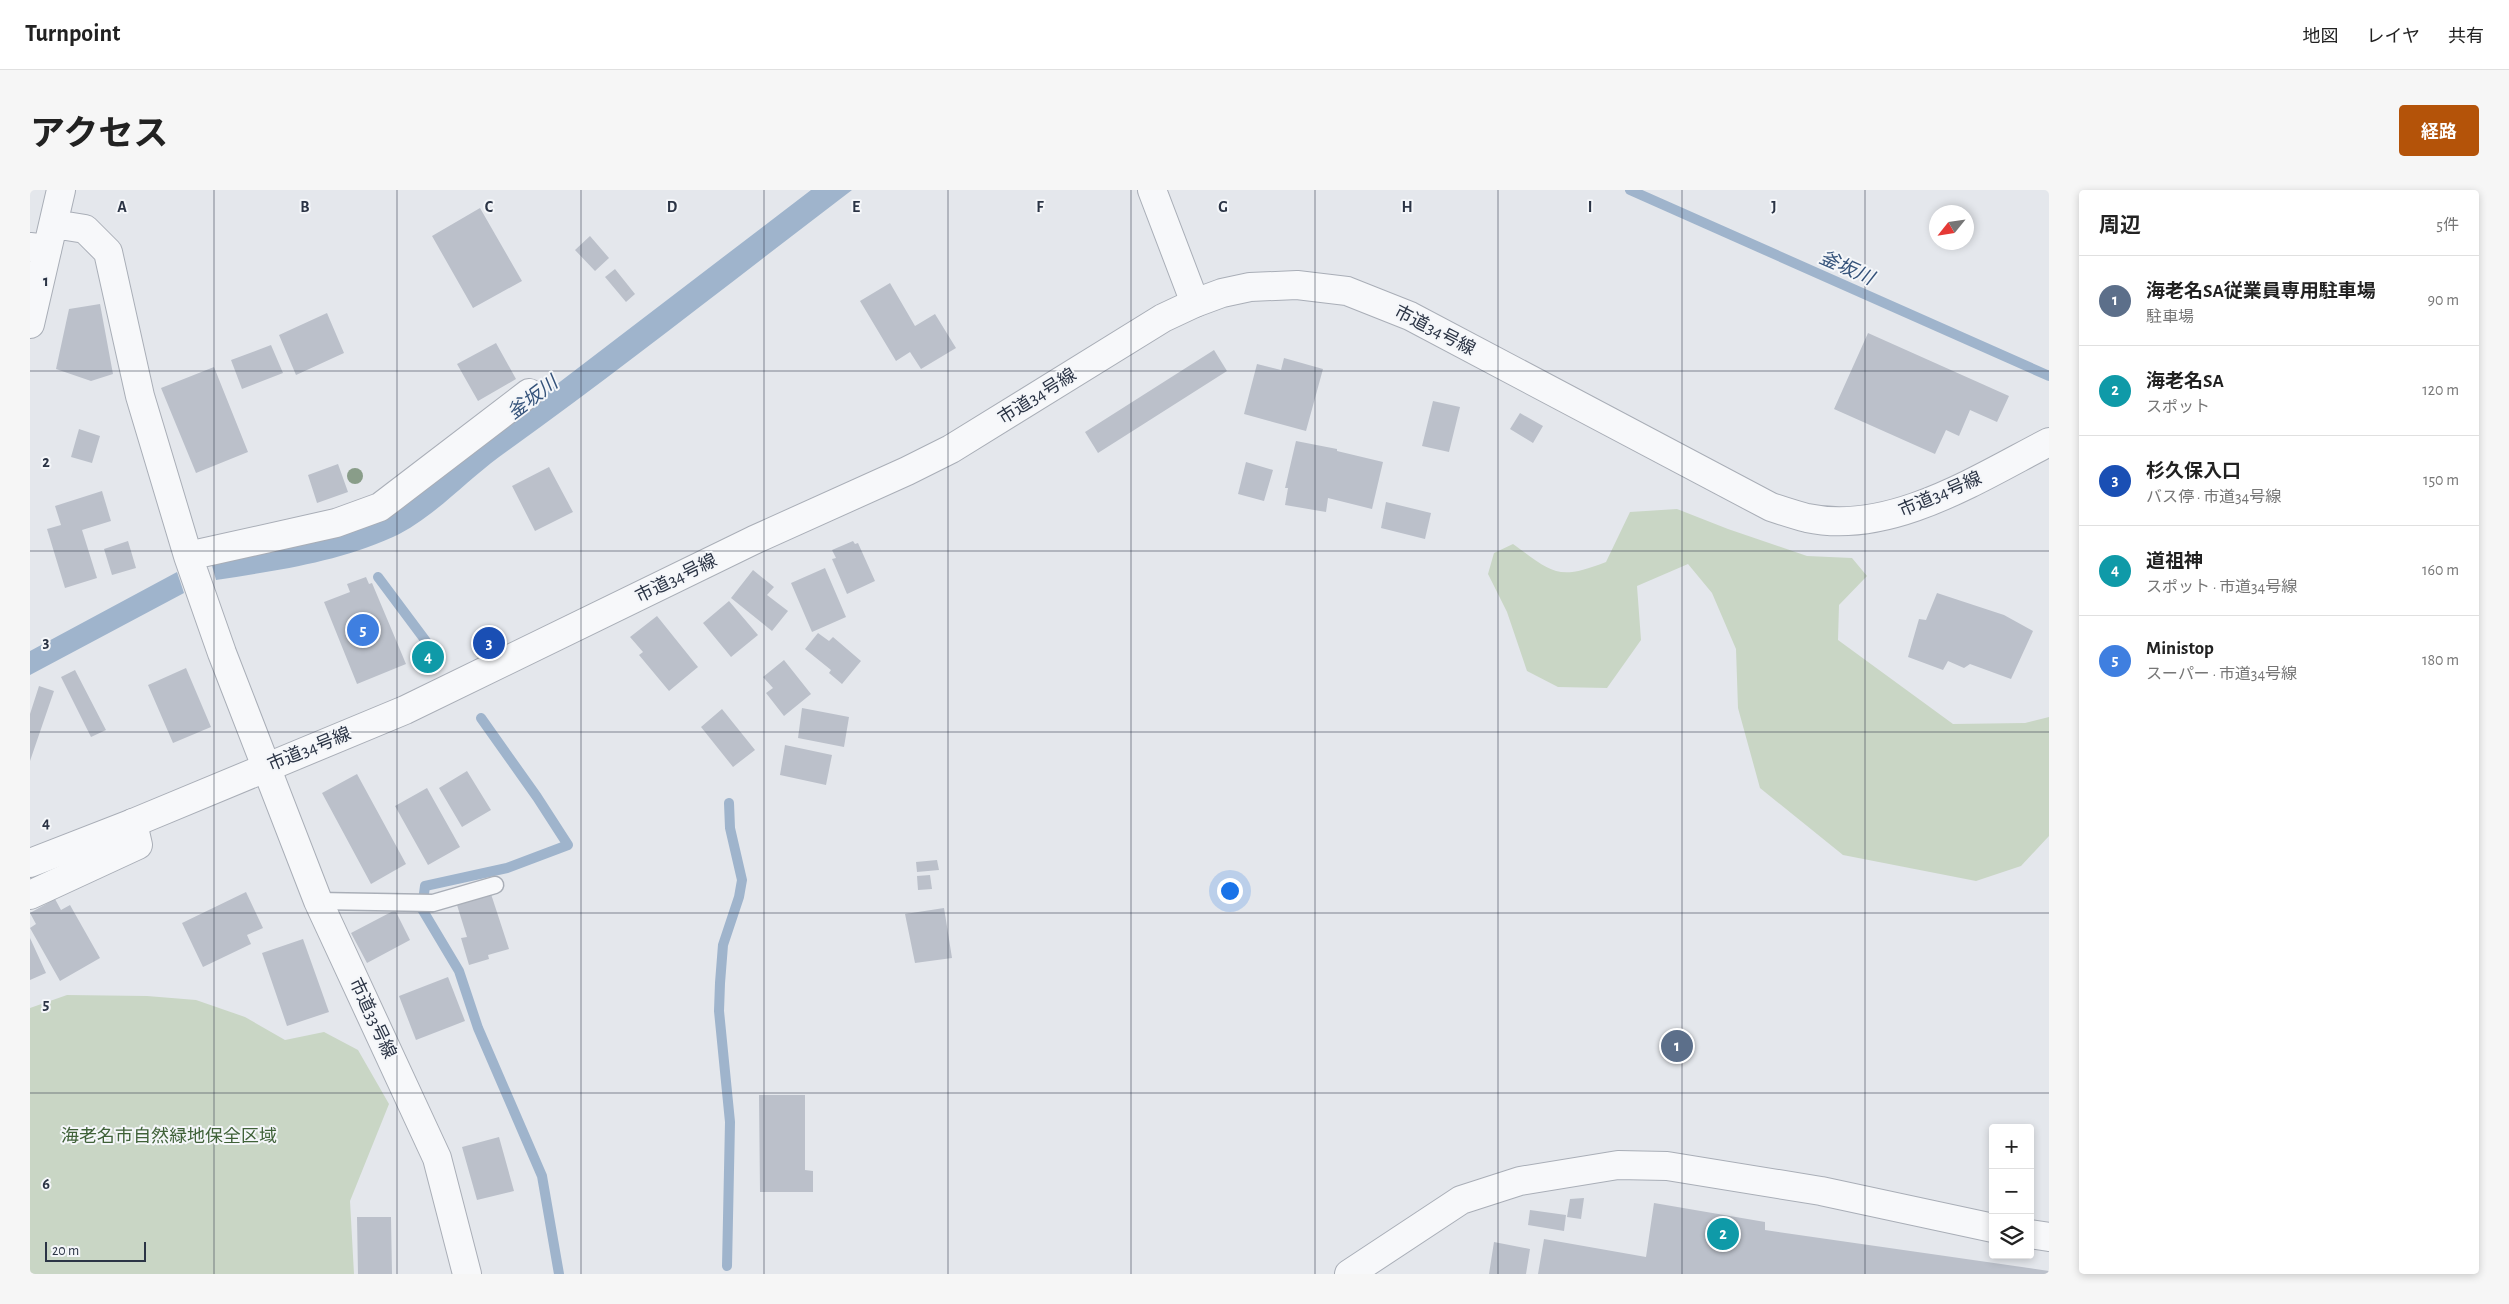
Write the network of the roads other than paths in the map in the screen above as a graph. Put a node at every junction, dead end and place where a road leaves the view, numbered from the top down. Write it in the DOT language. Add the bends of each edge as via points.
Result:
graph roads {
  1 [pos="61,190"];
  2 [pos="1152,190"];
  3 [pos="44,240"];
  4 [pos="1195,303"];
  5 [pos="30,324"];
  6 [pos="529,393"];
  7 [pos="2049,442"];
  8 [pos="188,556"];
  9 [pos="266,767"];
  10 [pos="133,823"];
  11 [pos="30,863"];
  12 [pos="496,885"];
  13 [pos="30,895"];
  14 [pos="318,901"];
  15 [pos="1989,1227"];
  16 [pos="2034,1235"];
  17 [pos="2049,1237"];
  18 [pos="467,1274"];
  19 [pos="1349,1274"];
  1 -- 3 [label="street"];
  2 -- 4 [label="street"];
  3 -- 5 [label="street"];
  3 -- 8 [label="street, 市道33号線" via="85,229 108,252 140,396"];
  4 -- 7 [label="street, 市道34号線" via="1250,287 1297,285 1346,291 1378,302 1771,507 1808,518 1844,520 1901,513 1955,491"];
  4 -- 9 [label="street, 市道34号線" via="1163,318 951,449 907,471 754,540 405,710"];
  6 -- 8 [label="street" via="380,507 336,523"];
  8 -- 9 [label="street, 市道33号線"];
  9 -- 10 [label="street, 市道34号線"];
  9 -- 14 [label="street, 市道33号線"];
  10 -- 11 [label="street, 市道34号線"];
  10 -- 13 [label="street" via="138,845"];
  12 -- 14 [label="lane" via="433,903"];
  14 -- 18 [label="street, 市道33号線" via="437,1158"];
  15 -- 19 [label="street" via="1802,1188 1666,1166 1618,1166 1520,1182 1461,1200"];
  16 -- 17 [label="street"];
}
